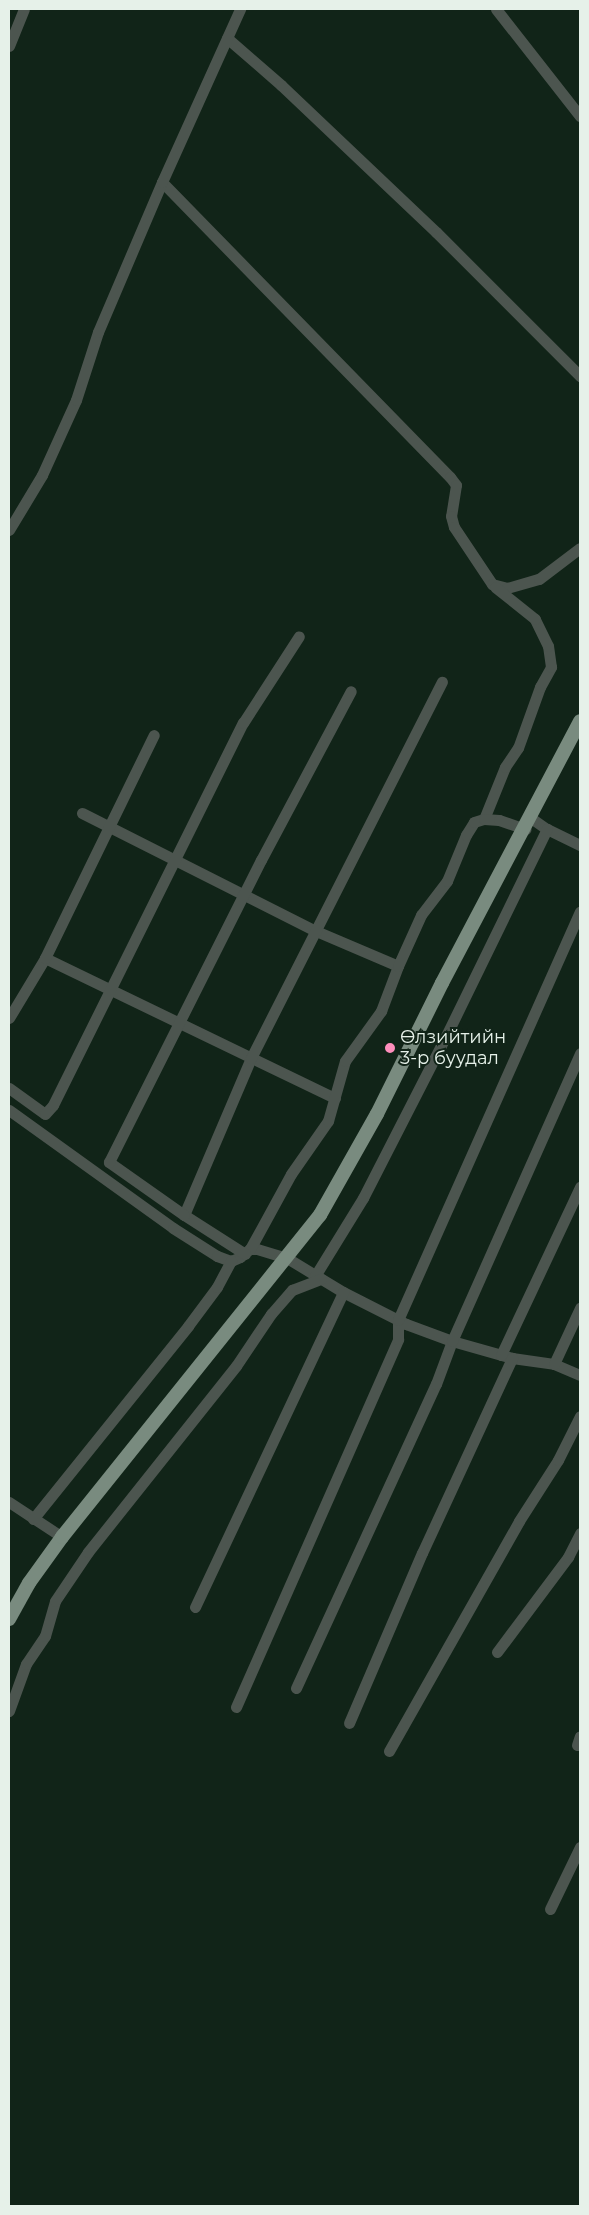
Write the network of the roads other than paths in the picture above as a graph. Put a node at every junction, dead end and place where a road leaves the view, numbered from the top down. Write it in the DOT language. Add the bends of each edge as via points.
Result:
graph roads {
  1 [pos="24,9"];
  2 [pos="240,9"];
  3 [pos="496,9"];
  4 [pos="227,38"];
  5 [pos="9,46"];
  6 [pos="580,116"];
  7 [pos="162,182"];
  8 [pos="580,376"];
  9 [pos="9,530"];
  10 [pos="580,548"];
  11 [pos="492,584"];
  12 [pos="299,636"];
  13 [pos="442,682"];
  14 [pos="351,691"];
  15 [pos="580,721"];
  16 [pos="154,735"];
  17 [pos="82,813"];
  18 [pos="484,819"];
  19 [pos="528,823"];
  20 [pos="108,827"];
  21 [pos="547,829"];
  22 [pos="580,845"];
  23 [pos="174,861"];
  24 [pos="243,896"];
  25 [pos="580,912"];
  26 [pos="316,931"];
  27 [pos="45,958"];
  28 [pos="398,966"];
  29 [pos="110,990"];
  30 [pos="9,1018"];
  31 [pos="177,1023"];
  32 [pos="580,1053"];
  33 [pos="251,1058"];
  34 [pos="9,1088"];
  35 [pos="336,1098"];
  36 [pos="9,1110"];
  37 [pos="580,1187"];
  38 [pos="184,1215"];
  39 [pos="247,1251"];
  40 [pos="287,1258"];
  41 [pos="231,1261"];
  42 [pos="318,1278"];
  43 [pos="343,1292"];
  44 [pos="580,1308"];
  45 [pos="398,1320"];
  46 [pos="452,1341"];
  47 [pos="506,1356"];
  48 [pos="554,1364"];
  49 [pos="580,1375"];
  50 [pos="580,1416"];
  51 [pos="9,1502"];
  52 [pos="33,1519"];
  53 [pos="580,1533"];
  54 [pos="62,1538"];
  55 [pos="195,1607"];
  56 [pos="9,1619"];
  57 [pos="497,1652"];
  58 [pos="296,1688"];
  59 [pos="236,1707"];
  60 [pos="9,1711"];
  61 [pos="349,1723"];
  62 [pos="389,1751"];
  63 [pos="580,1847"];
  64 [pos="550,1909"];
  1 -- 5 [label="street"];
  2 -- 4 [label="street"];
  3 -- 6 [label="street"];
  4 -- 7 [label="street"];
  4 -- 8 [label="street" via="288,91 436,232"];
  7 -- 9 [label="street" via="98,332 76,400 42,475"];
  7 -- 11 [label="street" via="450,477 456,485 451,516 454,527"];
  10 -- 11 [label="street" via="539,580 507,588"];
  11 -- 18 [label="street" via="536,619 548,646 551,667"];
  12 -- 23 [label="street" via="243,723"];
  13 -- 26 [label="street"];
  14 -- 24 [label="street"];
  15 -- 19 [label="main road"];
  16 -- 20 [label="street"];
  17 -- 20 [label="street"];
  18 -- 19 [label="street"];
  18 -- 28 [label="street" via="474,822 466,835 447,881 421,915"];
  19 -- 21 [label="street"];
  19 -- 40 [label="main road" via="442,983 377,1114 320,1215"];
  20 -- 23 [label="street"];
  20 -- 27 [label="street"];
  21 -- 22 [label="street"];
  21 -- 42 [label="street" via="444,1040"];
  23 -- 24 [label="street"];
  23 -- 29 [label="street"];
  24 -- 26 [label="street"];
  24 -- 31 [label="street"];
  25 -- 45 [label="street"];
  26 -- 28 [label="street"];
  26 -- 33 [label="street"];
  27 -- 29 [label="street"];
  27 -- 30 [label="street"];
  28 -- 35 [label="street" via="381,1011 345,1061"];
  29 -- 31 [label="street"];
  29 -- 34 [label="street" via="46,1114"];
  31 -- 33 [label="street"];
  31 -- 38 [label="street" via="109,1162"];
  32 -- 46 [label="street"];
  33 -- 35 [label="street"];
  33 -- 38 [label="street"];
  35 -- 39 [label="street" via="328,1121 291,1174"];
  36 -- 41 [label="street" via="173,1228 217,1256"];
  37 -- 47 [label="street"];
  38 -- 39 [label="street"];
  39 -- 40 [label="street" via="257,1249"];
  39 -- 41 [label="street"];
  40 -- 42 [label="street"];
  40 -- 54 [label="main road"];
  41 -- 52 [label="street" via="217,1287 188,1326"];
  42 -- 43 [label="street"];
  42 -- 60 [label="street" via="292,1290 271,1314 236,1366 88,1552 55,1601 46,1636 26,1664"];
  43 -- 45 [label="street"];
  43 -- 55 [label="street"];
  44 -- 48 [label="street"];
  45 -- 46 [label="street"];
  45 -- 59 [label="street" via="398,1339"];
  46 -- 47 [label="street"];
  46 -- 58 [label="street" via="436,1384"];
  47 -- 48 [label="street"];
  47 -- 61 [label="street"];
  48 -- 49 [label="street"];
  50 -- 62 [label="street" via="558,1460 519,1521"];
  51 -- 52 [label="street"];
  52 -- 54 [label="street"];
  53 -- 57 [label="street" via="568,1557"];
  54 -- 56 [label="main road" via="29,1583"];
  63 -- 64 [label="street"];
}
